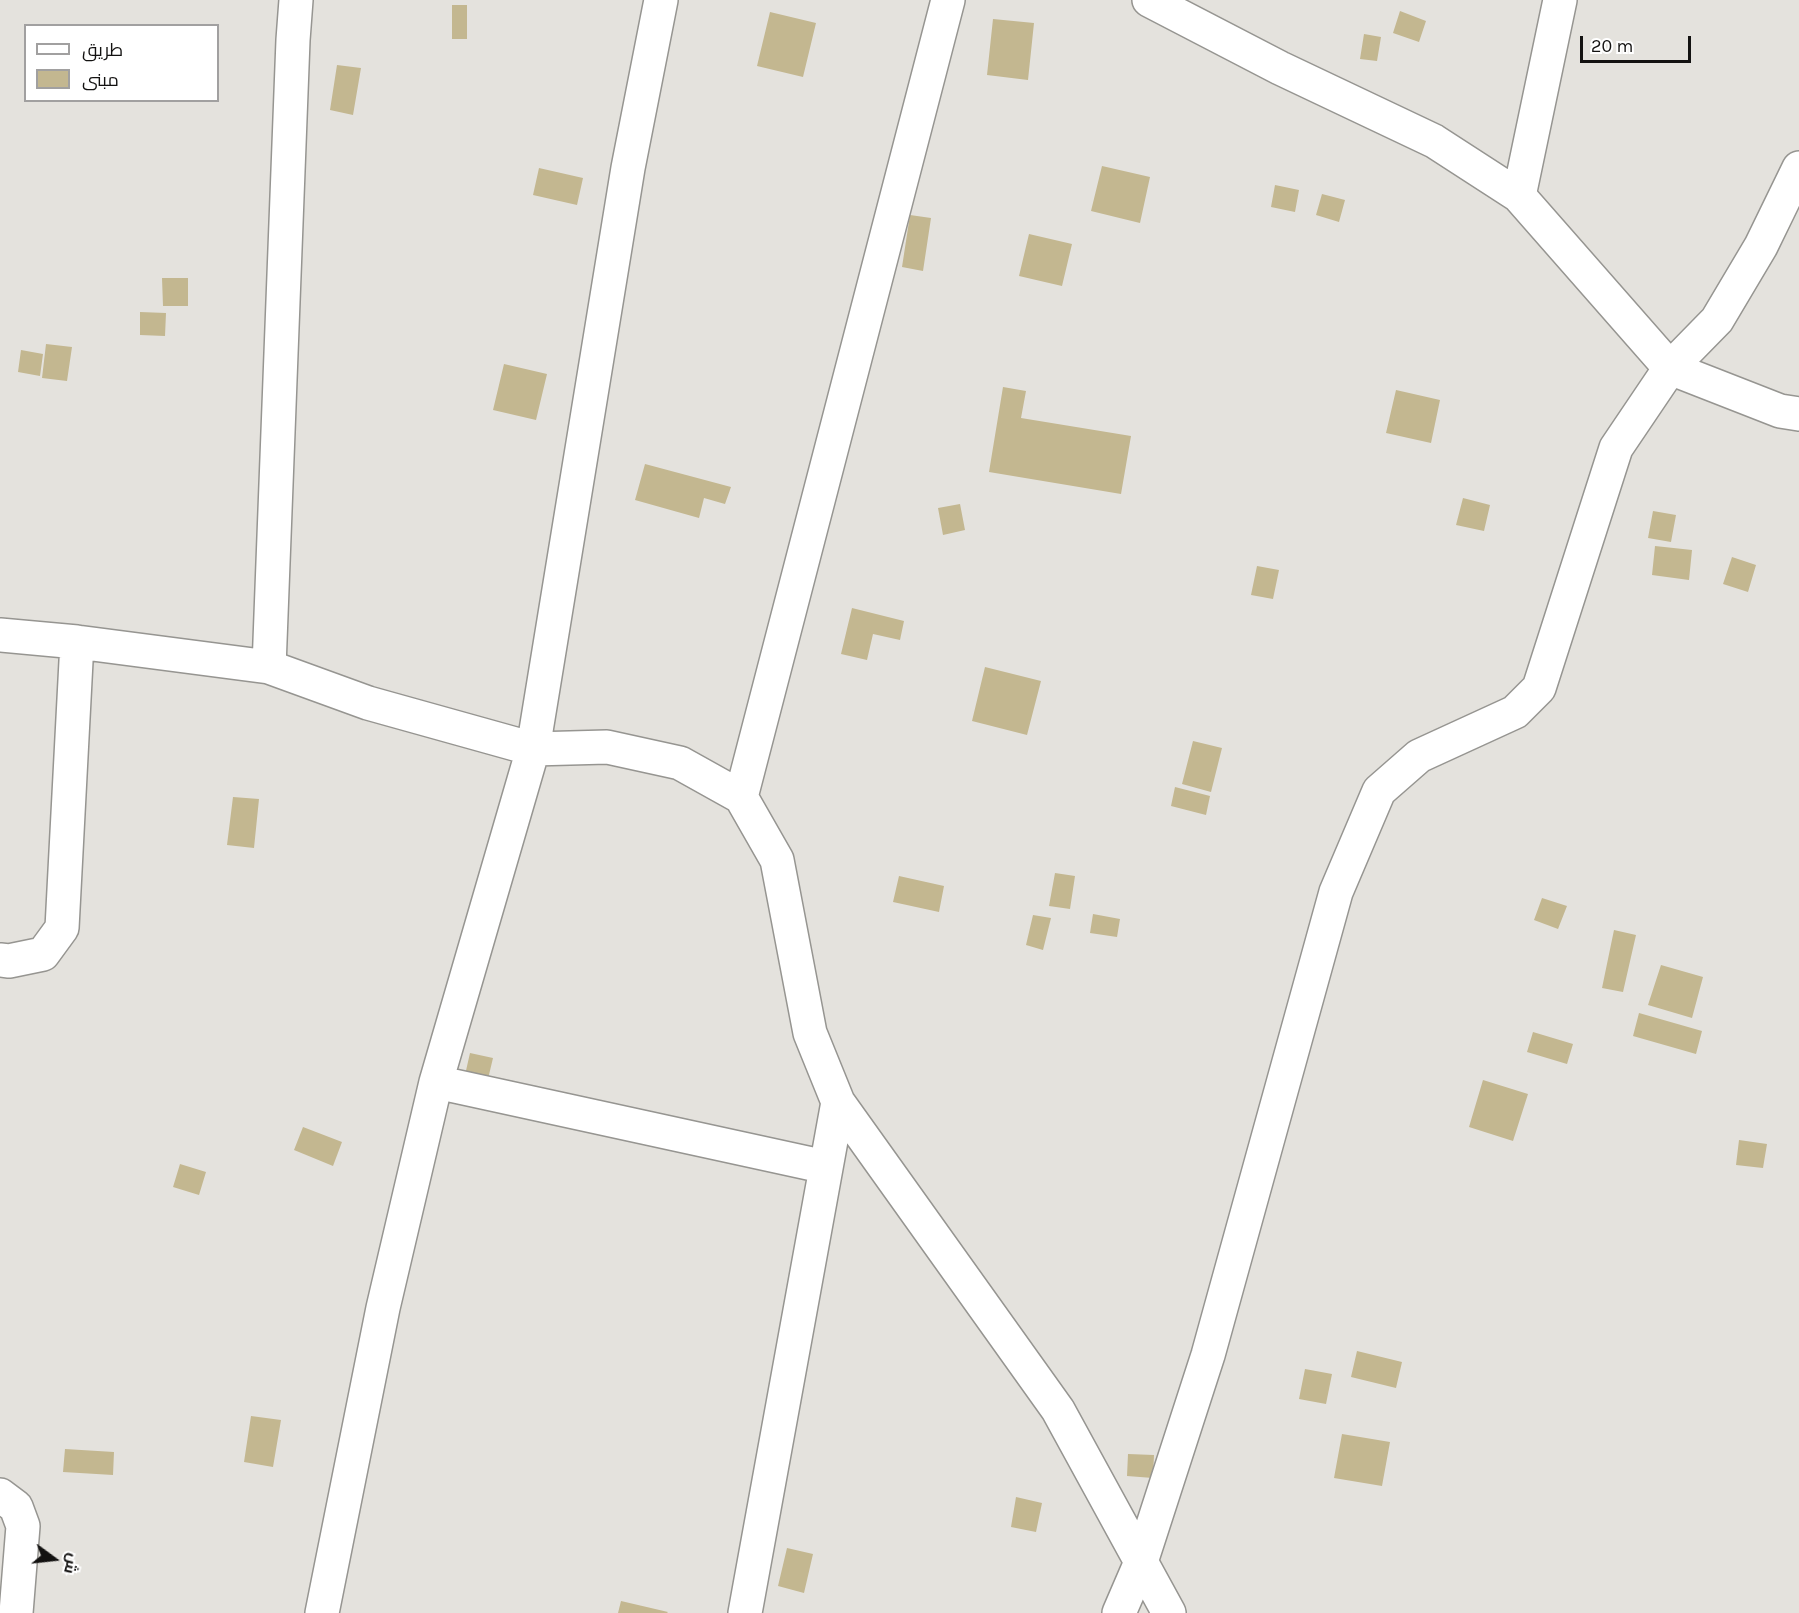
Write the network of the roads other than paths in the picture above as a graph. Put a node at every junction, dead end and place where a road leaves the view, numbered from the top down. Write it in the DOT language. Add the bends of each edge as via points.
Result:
graph roads {
  1 [pos="296,0"];
  2 [pos="661,0"];
  3 [pos="948,0"];
  4 [pos="1149,0"];
  5 [pos="1560,0"];
  6 [pos="1799,168"];
  7 [pos="1518,196"];
  8 [pos="1670,368"];
  9 [pos="1799,414"];
  10 [pos="0,635"];
  11 [pos="76,642"];
  12 [pos="269,667"];
  13 [pos="533,749"];
  14 [pos="741,797"];
  15 [pos="0,960"];
  16 [pos="436,1082"];
  17 [pos="838,1102"];
  18 [pos="826,1167"];
  19 [pos="0,1495"];
  20 [pos="1141,1562"];
  21 [pos="16,1613"];
  22 [pos="322,1613"];
  23 [pos="745,1613"];
  24 [pos="1119,1613"];
  25 [pos="1169,1613"];
  1 -- 12 [label="street"];
  2 -- 13 [label="street" via="628,168"];
  3 -- 14 [label="street"];
  4 -- 7 [label="street" via="1434,141"];
  5 -- 7 [label="street"];
  6 -- 8 [label="street" via="1761,246 1717,320"];
  7 -- 8 [label="street"];
  8 -- 9 [label="street" via="1780,411"];
  8 -- 20 [label="street" via="1616,448 1539,688 1515,712 1419,756 1379,791 1336,892 1208,1355"];
  10 -- 11 [label="street"];
  11 -- 12 [label="street"];
  11 -- 15 [label="street" via="62,928 43,954 9,962"];
  12 -- 13 [label="street" via="368,703"];
  13 -- 14 [label="street" via="607,747 680,763"];
  13 -- 16 [label="street"];
  14 -- 17 [label="street" via="777,860 810,1033"];
  16 -- 18 [label="street"];
  16 -- 22 [label="street" via="383,1308"];
  17 -- 18 [label="street"];
  17 -- 20 [label="street" via="1058,1410"];
  18 -- 23 [label="street"];
  19 -- 21 [label="street" via="16,1508 23,1526"];
  20 -- 24 [label="street"];
  20 -- 25 [label="street"];
}
